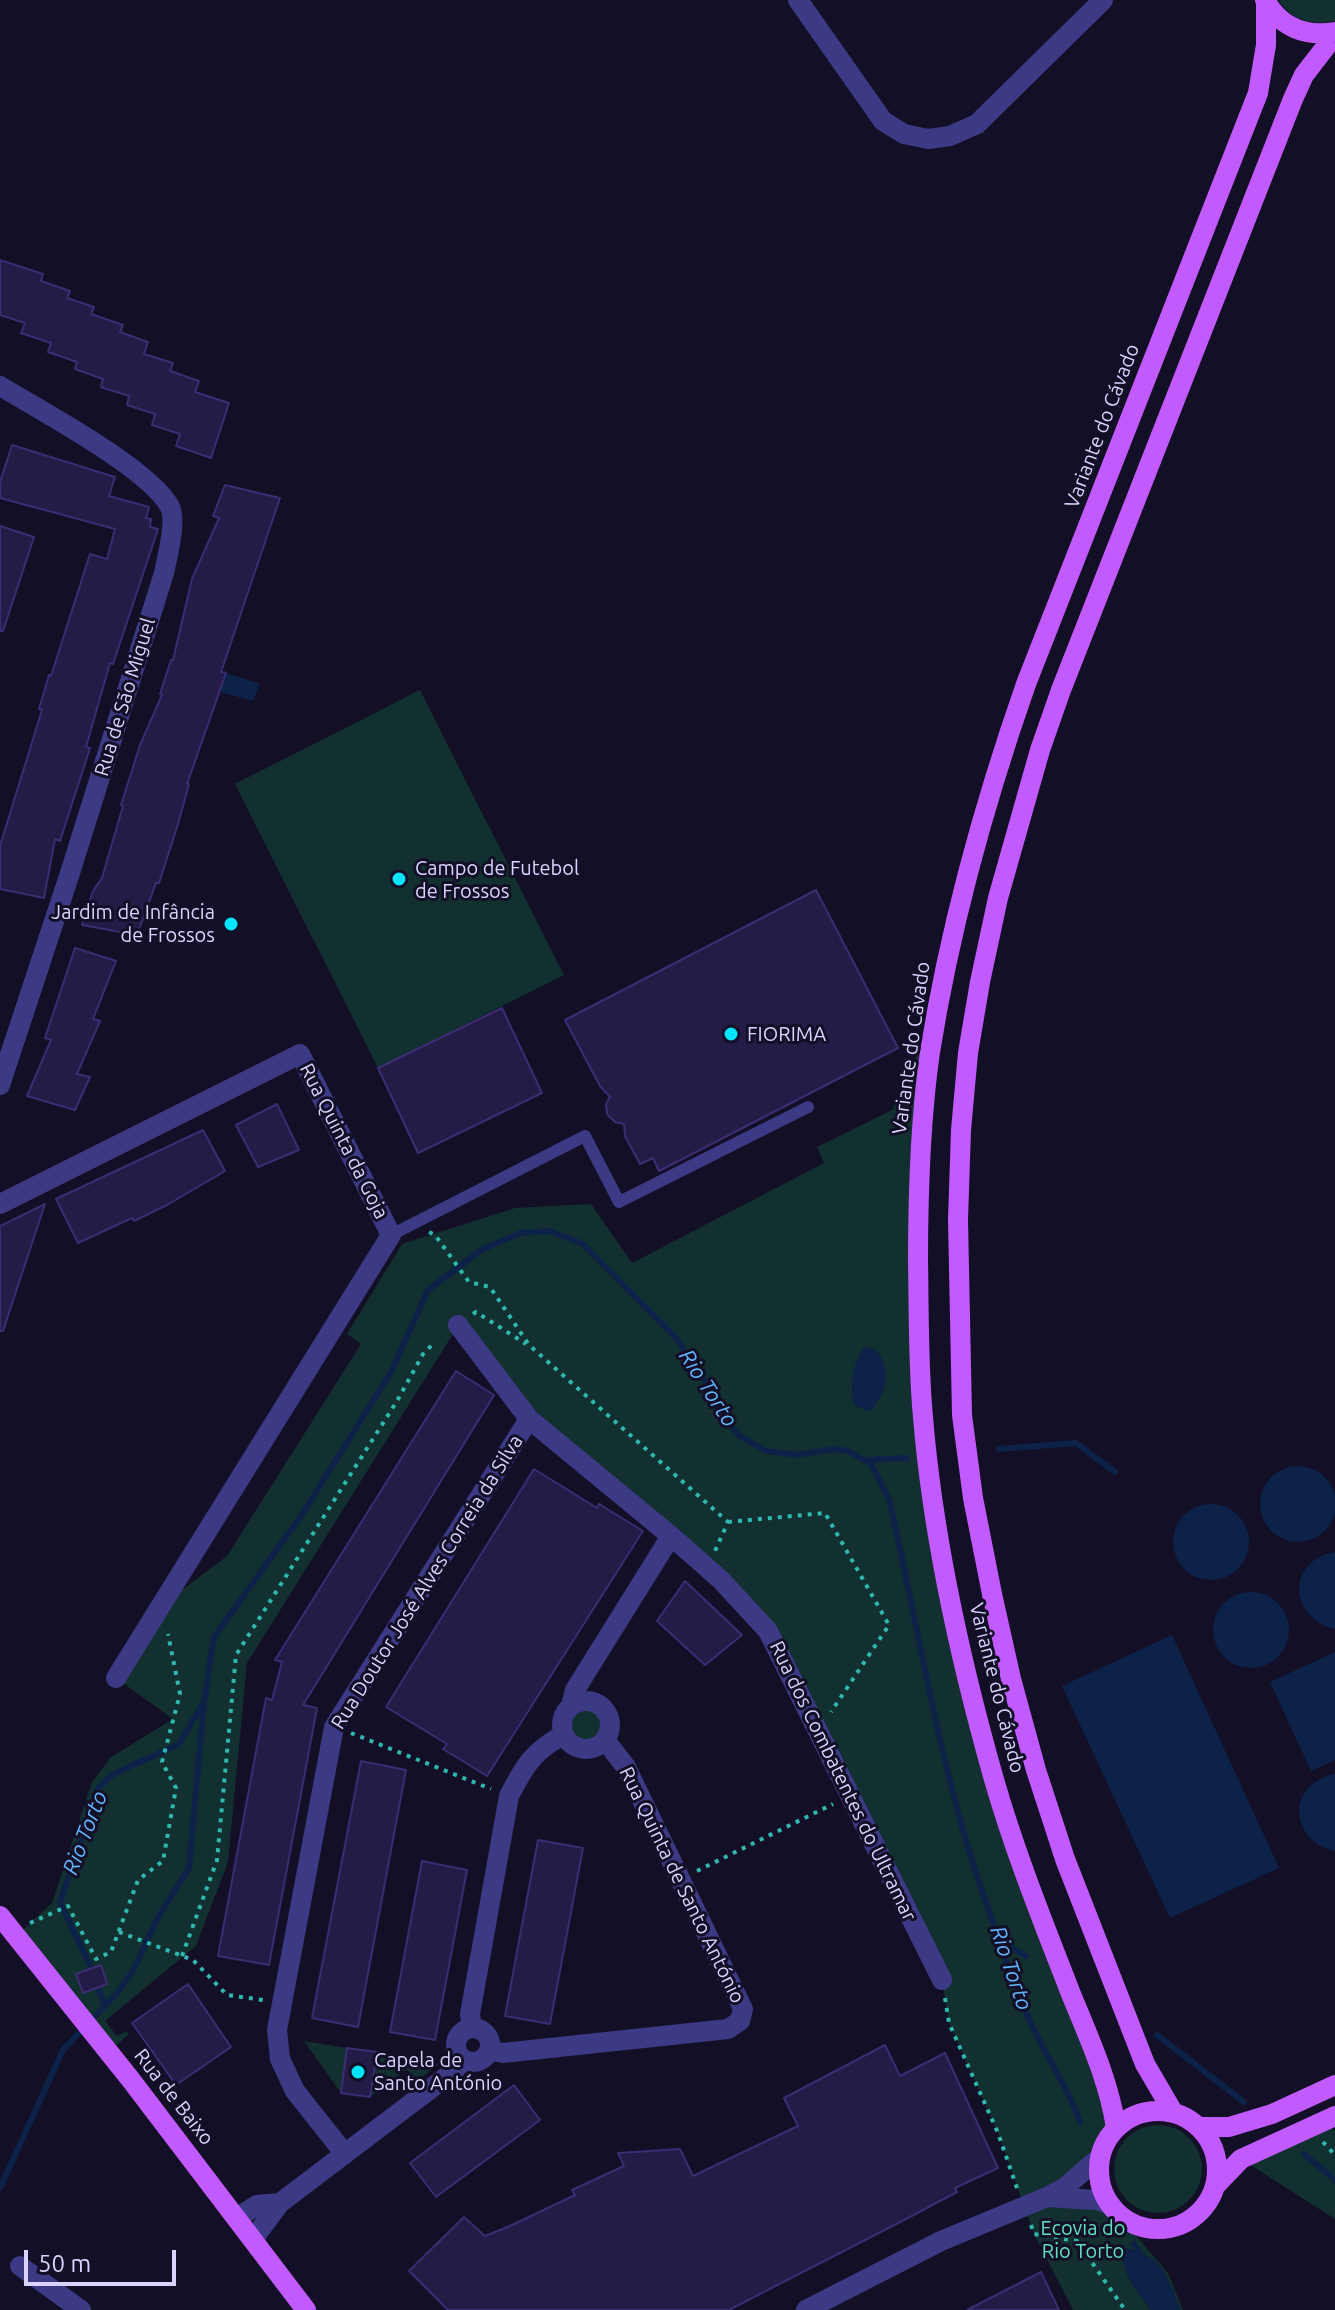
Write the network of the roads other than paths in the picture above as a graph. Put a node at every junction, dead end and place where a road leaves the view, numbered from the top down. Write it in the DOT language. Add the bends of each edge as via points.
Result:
graph roads {
  1 [pos="798,0"];
  2 [pos="1103,0"];
  3 [pos="1265,1"];
  4 [pos="1335,34"];
  5 [pos="0,386"];
  6 [pos="0,1085"];
  7 [pos="808,1107"];
  8 [pos="0,1204"];
  9 [pos="391,1235"];
  10 [pos="458,1325"];
  11 [pos="529,1419"];
  12 [pos="671,1536"];
  13 [pos="116,1678"];
  14 [pos="571,1706"];
  15 [pos="563,1735"];
  16 [pos="605,1740"];
  17 [pos="0,1916"];
  18 [pos="942,1980"];
  19 [pos="472,2028"];
  20 [pos="489,2050"];
  21 [pos="463,2060"];
  22 [pos="1335,2085"];
  23 [pos="1173,2112"];
  24 [pos="1335,2116"];
  25 [pos="1200,2127"];
  26 [pos="1116,2128"];
  27 [pos="345,2154"];
  28 [pos="1100,2157"];
  29 [pos="1216,2185"];
  30 [pos="1047,2197"];
  31 [pos="280,2203"];
  32 [pos="1109,2204"];
  33 [pos="237,2218"];
  34 [pos="253,2239"];
  35 [pos="20,2266"];
  36 [pos="81,2310"];
  37 [pos="306,2310"];
  38 [pos="806,2310"];
  1 -- 2 [label="street" via="883,121 904,134 928,139 977,124"];
  3 -- 4 [label="main road, Variante do Cávado" via="1289,27"];
  3 -- 26 [label="main road, Variante do Cávado" via="1266,45 1258,93 1005,743 946,967 921,1131 918,1275 923,1417 949,1596 994,1781 1105,2080"];
  4 -- 23 [label="main road, Variante do Cávado" via="1293,99 1061,690 998,898 968,1053 961,1130 962,1415 992,1594 1036,1770 1065,1859 1145,2064"];
  5 -- 6 [label="street, Rua de São Miguel" via="121,461 155,487 172,509 164,573"];
  7 -- 9 [label="lane" via="619,1202 585,1136"];
  8 -- 9 [label="street, Rua Quinta da Goja" via="300,1054"];
  9 -- 13 [label="street, Rua Quinta da Goja"];
  10 -- 11 [label="street, Rua dos Combatentes do Ultramar"];
  11 -- 12 [label="street, Rua dos Combatentes do Ultramar"];
  11 -- 27 [label="street, Rua Doutor José Alves Correia da Silva" via="334,1727 277,2030 280,2059 295,2091"];
  12 -- 14 [label="street" via="575,1690"];
  12 -- 18 [label="street, Rua dos Combatentes do Ultramar" via="768,1631"];
  14 -- 15 [label="street" via="562,1719"];
  14 -- 16 [label="street" via="585,1701 600,1705 610,1725"];
  15 -- 16 [label="street" via="572,1746 586,1750"];
  15 -- 19 [label="street" via="526,1764 509,1796 470,2014"];
  16 -- 20 [label="street, Rua Quinta de Santo António" via="626,1767 681,1879 743,2009 740,2021 728,2029 503,2053"];
  17 -- 33 [label="main road, Rua de Baixo"];
  19 -- 20 [label="street" via="486,2034"];
  19 -- 21 [label="street" via="456,2041"];
  20 -- 21 [label="street, Rua Quinta de Santo António" via="479,2061"];
  21 -- 27 [label="street, Rua Quinta de Santo António"];
  22 -- 25 [label="main road" via="1272,2114 1229,2127"];
  23 -- 25 [label="main road"];
  23 -- 26 [label="main road" via="1143,2113"];
  24 -- 29 [label="main road" via="1241,2159"];
  25 -- 29 [label="main road" via="1216,2154"];
  26 -- 28 [label="main road"];
  27 -- 31 [label="street, Rua Quinta de Santo António"];
  28 -- 30 [label="street"];
  28 -- 32 [label="main road" via="1101,2189"];
  29 -- 32 [label="main road" via="1197,2216 1163,2230 1127,2222"];
  30 -- 32 [label="street"];
  30 -- 38 [label="street" via="941,2241"];
  31 -- 33 [label="street, Rua Quinta de Santo António" via="257,2205"];
  31 -- 34 [label="street, Rua Quinta de Santo António"];
  33 -- 34 [label="main road, Rua de Baixo"];
  34 -- 37 [label="main road, Rua de Baixo"];
  35 -- 36 [label="street"];
}
